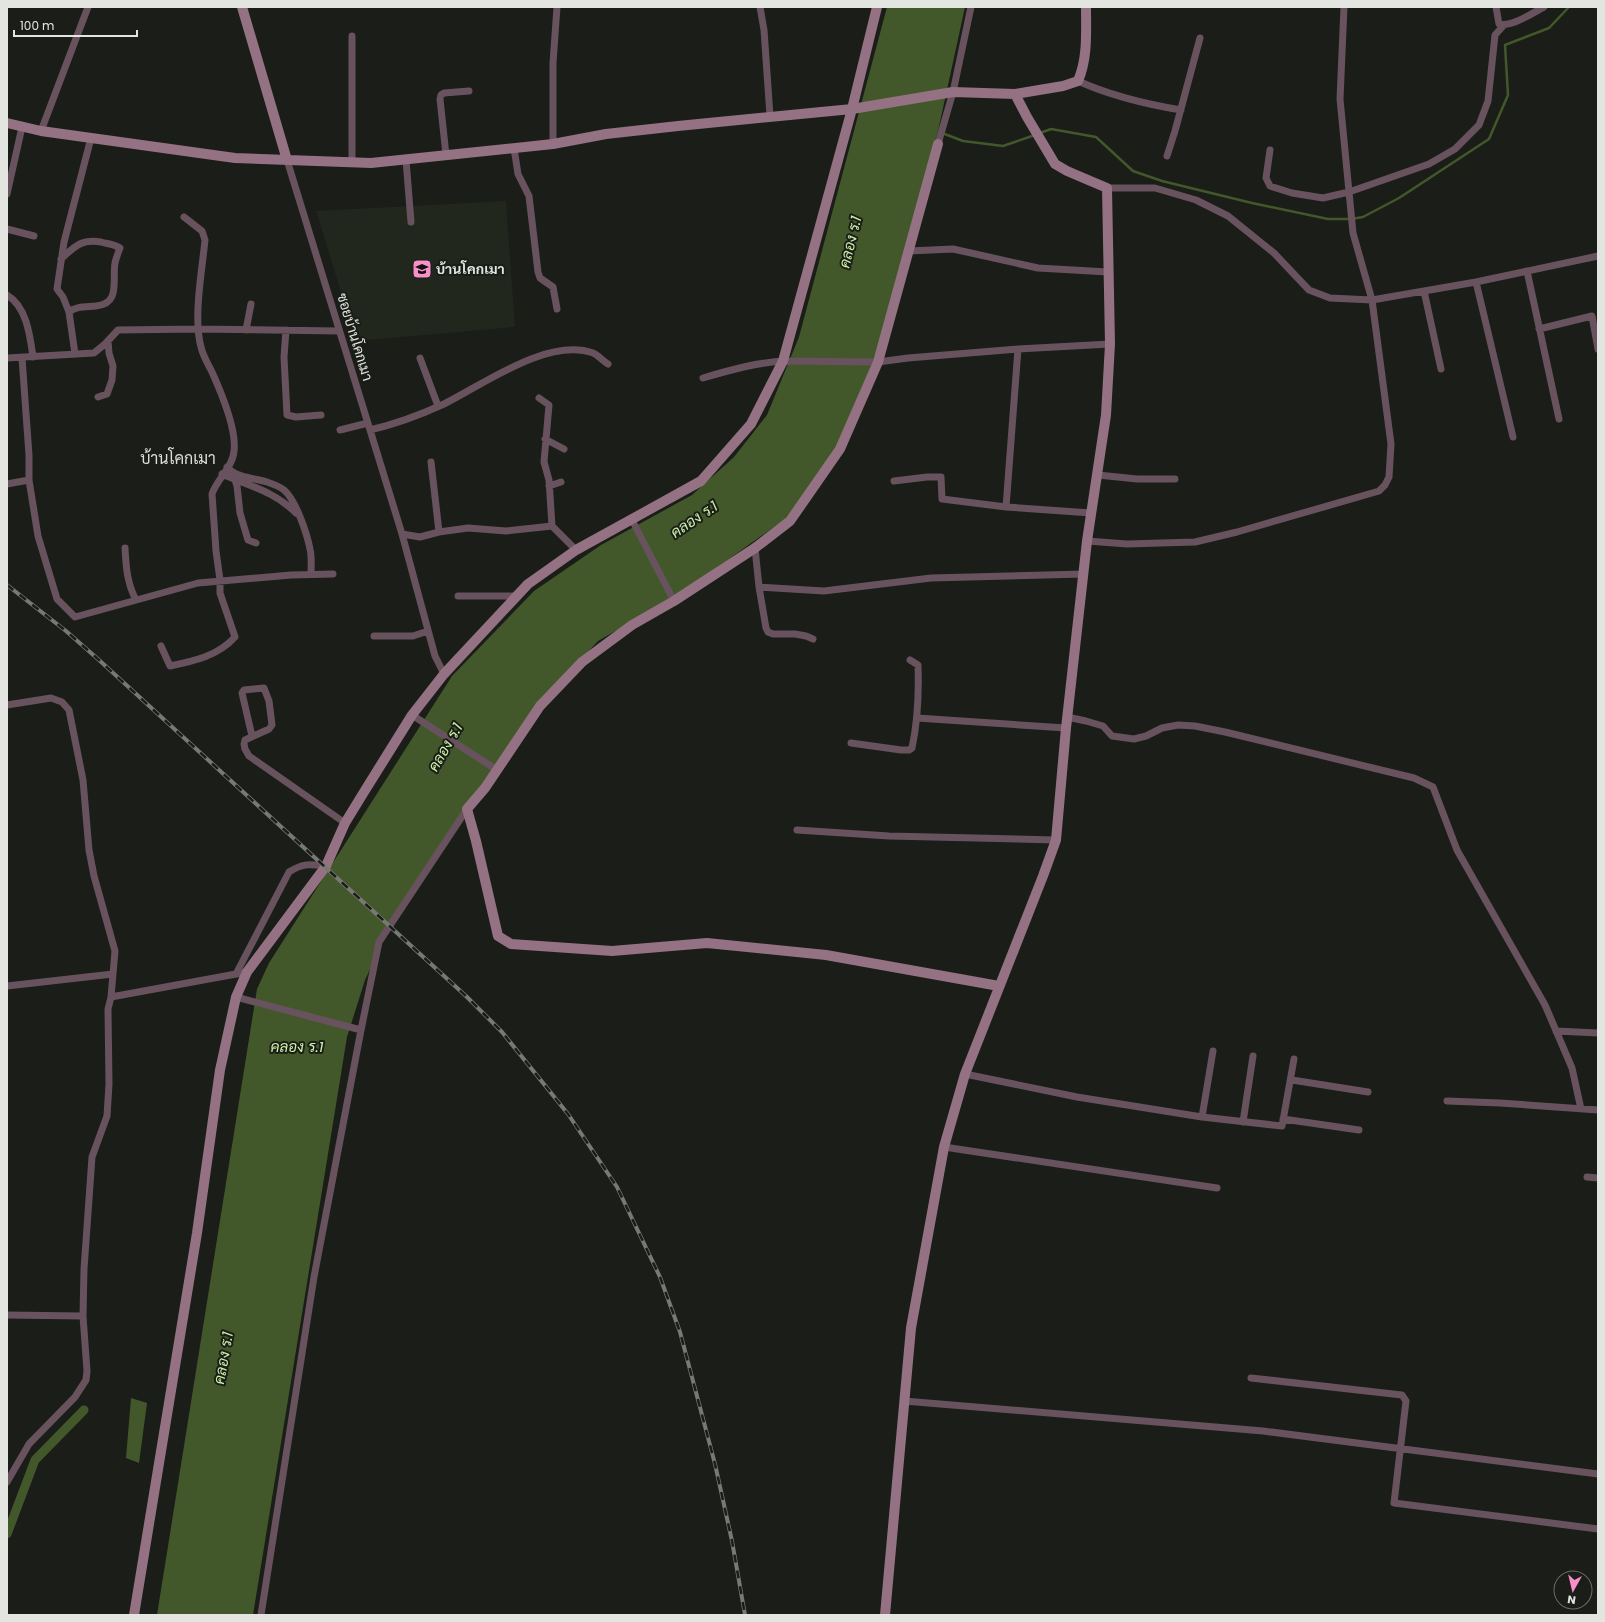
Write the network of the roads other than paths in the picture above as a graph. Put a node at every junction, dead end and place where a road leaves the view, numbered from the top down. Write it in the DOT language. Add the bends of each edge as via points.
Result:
graph roads {
  1 [pos="88,7"];
  2 [pos="242,7"];
  3 [pos="557,7"];
  4 [pos="760,7"];
  5 [pos="877,7"];
  6 [pos="971,7"];
  7 [pos="1086,7"];
  8 [pos="1344,7"];
  9 [pos="1496,7"];
  10 [pos="1544,7"];
  11 [pos="1504,25"];
  12 [pos="352,36"];
  13 [pos="1200,38"];
  14 [pos="1078,81"];
  15 [pos="468,91"];
  16 [pos="953,92"];
  17 [pos="1015,94"];
  18 [pos="852,109"];
  19 [pos="1181,110"];
  20 [pos="770,116"];
  21 [pos="7,123"];
  22 [pos="22,127"];
  23 [pos="41,132"];
  24 [pos="91,138"];
  25 [pos="553,144"];
  26 [pos="938,144"];
  27 [pos="514,148"];
  28 [pos="1270,150"];
  29 [pos="446,155"];
  30 [pos="1167,156"];
  31 [pos="287,160"];
  32 [pos="406,160"];
  33 [pos="352,162"];
  34 [pos="1107,188"];
  35 [pos="1349,192"];
  36 [pos="7,194"];
  37 [pos="184,217"];
  38 [pos="411,222"];
  39 [pos="7,229"];
  40 [pos="34,236"];
  41 [pos="908,250"];
  42 [pos="1598,256"];
  43 [pos="61,259"];
  44 [pos="1527,271"];
  45 [pos="1108,272"];
  46 [pos="1476,282"];
  47 [pos="1424,291"];
  48 [pos="7,295"];
  49 [pos="1372,300"];
  50 [pos="251,304"];
  51 [pos="557,309"];
  52 [pos="69,312"];
  53 [pos="197,329"];
  54 [pos="1539,329"];
  55 [pos="246,330"];
  56 [pos="286,330"];
  57 [pos="338,331"];
  58 [pos="108,341"];
  59 [pos="1110,344"];
  60 [pos="1018,349"];
  61 [pos="1598,349"];
  62 [pos="75,354"];
  63 [pos="33,357"];
  64 [pos="7,358"];
  65 [pos="22,358"];
  66 [pos="420,358"];
  67 [pos="783,361"];
  68 [pos="878,362"];
  69 [pos="608,364"];
  70 [pos="1441,369"];
  71 [pos="703,378"];
  72 [pos="98,397"];
  73 [pos="539,398"];
  74 [pos="438,406"];
  75 [pos="321,415"];
  76 [pos="1559,419"];
  77 [pos="368,423"];
  78 [pos="340,430"];
  79 [pos="370,430"];
  80 [pos="1513,437"];
  81 [pos="545,439"];
  82 [pos="564,449"];
  83 [pos="431,462"];
  84 [pos="227,467"];
  85 [pos="222,474"];
  86 [pos="1098,475"];
  87 [pos="1174,479"];
  88 [pos="29,480"];
  89 [pos="235,480"];
  90 [pos="894,480"];
  91 [pos="561,482"];
  92 [pos="7,484"];
  93 [pos="549,486"];
  94 [pos="1006,507"];
  95 [pos="1091,513"];
  96 [pos="299,516"];
  97 [pos="632,520"];
  98 [pos="552,526"];
  99 [pos="439,532"];
  100 [pos="402,534"];
  101 [pos="1087,541"];
  102 [pos="256,543"];
  103 [pos="125,548"];
  104 [pos="756,548"];
  105 [pos="576,550"];
  106 [pos="311,574"];
  107 [pos="333,574"];
  108 [pos="1084,574"];
  109 [pos="220,580"];
  110 [pos="760,587"];
  111 [pos="458,596"];
  112 [pos="517,596"];
  113 [pos="136,600"];
  114 [pos="674,602"];
  115 [pos="428,631"];
  116 [pos="374,636"];
  117 [pos="812,639"];
  118 [pos="161,646"];
  119 [pos="910,660"];
  120 [pos="444,674"];
  121 [pos="7,705"];
  122 [pos="416,718"];
  123 [pos="917,718"];
  124 [pos="1067,718"];
  125 [pos="1066,728"];
  126 [pos="252,736"];
  127 [pos="851,743"];
  128 [pos="493,768"];
  129 [pos="467,809"];
  130 [pos="345,823"];
  131 [pos="797,830"];
  132 [pos="1056,840"];
  133 [pos="326,866"];
  134 [pos="247,972"];
  135 [pos="113,974"];
  136 [pos="236,974"];
  137 [pos="7,986"];
  138 [pos="999,986"];
  139 [pos="111,997"];
  140 [pos="236,997"];
  141 [pos="361,1030"];
  142 [pos="1556,1031"];
  143 [pos="1598,1033"];
  144 [pos="1212,1051"];
  145 [pos="1253,1056"];
  146 [pos="1294,1059"];
  147 [pos="965,1074"];
  148 [pos="1292,1080"];
  149 [pos="1368,1092"];
  150 [pos="1447,1101"];
  151 [pos="1581,1109"];
  152 [pos="1598,1110"];
  153 [pos="1202,1117"];
  154 [pos="1284,1119"];
  155 [pos="1243,1122"];
  156 [pos="1359,1130"];
  157 [pos="944,1147"];
  158 [pos="1587,1177"];
  159 [pos="1598,1178"];
  160 [pos="1217,1188"];
  161 [pos="7,1315"];
  162 [pos="83,1316"];
  163 [pos="1251,1378"];
  164 [pos="904,1401"];
  165 [pos="1400,1449"];
  166 [pos="1598,1474"];
  167 [pos="7,1482"];
  168 [pos="1598,1529"];
  169 [pos="134,1615"];
  170 [pos="261,1615"];
  171 [pos="885,1615"];
  1 -- 23 [label="street"];
  2 -- 31 [label="street, ซอยบ้านโคกเมา"];
  3 -- 25 [label="street" via="553,63"];
  4 -- 20 [label="street"];
  5 -- 18 [label="street"];
  6 -- 16 [label="street"];
  7 -- 14 [label="street" via="1083,69"];
  8 -- 35 [label="street" via="1340,100"];
  9 -- 11 [label="street" via="1499,24"];
  10 -- 11 [label="street"];
  11 -- 35 [label="street" via="1495,35 1488,101 1479,125 1455,149 1429,164"];
  12 -- 33 [label="street"];
  13 -- 19 [label="street"];
  14 -- 17 [label="street"];
  14 -- 19 [label="street" via="1143,104"];
  15 -- 29 [label="street" via="441,95"];
  16 -- 17 [label="street"];
  16 -- 18 [label="street"];
  16 -- 26 [label="street"];
  17 -- 34 [label="street" via="1055,164 1067,172"];
  18 -- 20 [label="street"];
  18 -- 67 [label="street"];
  19 -- 30 [label="street"];
  20 -- 25 [label="street" via="606,134"];
  21 -- 22 [label="street"];
  22 -- 23 [label="street"];
  22 -- 36 [label="street"];
  23 -- 24 [label="street"];
  24 -- 31 [label="street" via="235,158"];
  24 -- 43 [label="street"];
  25 -- 27 [label="street"];
  26 -- 41 [label="street"];
  27 -- 29 [label="street"];
  27 -- 51 [label="street" via="518,174 528,196 538,272 540,278 553,287"];
  28 -- 35 [label="street" via="1266,178 1270,186 1322,198"];
  29 -- 32 [label="street"];
  31 -- 33 [label="street"];
  31 -- 57 [label="street, ซอยบ้านโคกเมา"];
  32 -- 33 [label="street"];
  32 -- 38 [label="street"];
  34 -- 45 [label="street"];
  34 -- 49 [label="street" via="1155,188 1196,200 1228,216 1274,253 1309,290 1330,298"];
  35 -- 49 [label="street" via="1353,233"];
  37 -- 53 [label="street" via="202,231 204,240"];
  39 -- 40 [label="street"];
  41 -- 45 [label="street" via="953,249 1038,268"];
  41 -- 68 [label="street"];
  42 -- 44 [label="street"];
  43 -- 52 [label="street" via="57,289"];
  43 -- 52 [label="street" via="76,245 90,240 120,248 115,263 114,293 109,303 74,308"];
  44 -- 46 [label="street"];
  44 -- 54 [label="street"];
  45 -- 59 [label="street"];
  46 -- 47 [label="street"];
  46 -- 80 [label="street"];
  47 -- 49 [label="street"];
  47 -- 70 [label="street"];
  48 -- 63 [label="street" via="13,299 25,320"];
  49 -- 101 [label="street" via="1391,444 1389,477 1386,485 1379,491 1195,542 1127,544"];
  50 -- 55 [label="street"];
  52 -- 62 [label="street"];
  53 -- 55 [label="street"];
  53 -- 58 [label="street" via="118,330"];
  53 -- 84 [label="street" via="201,348 220,391 235,439 234,453"];
  54 -- 61 [label="street" via="1592,316"];
  54 -- 76 [label="street"];
  55 -- 56 [label="street"];
  56 -- 57 [label="street"];
  56 -- 75 [label="street" via="284,357 287,414 296,417"];
  57 -- 77 [label="street, ซอยบ้านโคกเมา"];
  58 -- 62 [label="street" via="94,352"];
  58 -- 72 [label="street" via="113,366 112,380 107,394"];
  59 -- 60 [label="street"];
  59 -- 86 [label="street" via="1106,415"];
  60 -- 68 [label="street"];
  60 -- 94 [label="street"];
  62 -- 63 [label="street"];
  63 -- 65 [label="street"];
  64 -- 65 [label="street"];
  65 -- 88 [label="street"];
  66 -- 74 [label="street"];
  67 -- 68 [label="street"];
  67 -- 71 [label="street" via="738,367"];
  67 -- 97 [label="street" via="751,424 701,480"];
  68 -- 104 [label="street" via="840,449 790,521"];
  69 -- 74 [label="street" via="594,353 574,350 549,353 513,367"];
  73 -- 81 [label="street" via="549,405"];
  74 -- 79 [label="street" via="401,422"];
  77 -- 78 [label="street"];
  77 -- 79 [label="street, ซอยบ้านโคกเมา"];
  79 -- 100 [label="street, ซอยบ้านโคกเมา"];
  81 -- 82 [label="street"];
  81 -- 93 [label="street" via="544,462"];
  83 -- 99 [label="street"];
  84 -- 85 [label="street"];
  84 -- 96 [label="street" via="233,473 268,482 286,491"];
  85 -- 89 [label="street"];
  85 -- 109 [label="street" via="212,494"];
  86 -- 87 [label="street"];
  86 -- 95 [label="street"];
  88 -- 92 [label="street"];
  88 -- 113 [label="street" via="38,536 57,599 75,617"];
  89 -- 96 [label="street" via="263,490"];
  89 -- 102 [label="street" via="238,486 240,513 248,540"];
  90 -- 94 [label="street" via="941,477 942,499"];
  91 -- 93 [label="street"];
  93 -- 98 [label="street"];
  94 -- 95 [label="street"];
  95 -- 101 [label="street"];
  96 -- 106 [label="street" via="310,549"];
  97 -- 105 [label="street"];
  97 -- 114 [label="street"];
  98 -- 99 [label="street" via="506,531 468,528"];
  98 -- 105 [label="street"];
  99 -- 100 [label="street" via="420,537"];
  100 -- 115 [label="street, ซอยบ้านโคกเมา"];
  101 -- 108 [label="street"];
  103 -- 113 [label="street" via="126,573"];
  104 -- 110 [label="street"];
  104 -- 114 [label="street"];
  105 -- 112 [label="street" via="528,584"];
  106 -- 107 [label="street"];
  106 -- 109 [label="street"];
  108 -- 110 [label="street" via="931,578 824,591"];
  108 -- 124 [label="street"];
  109 -- 113 [label="street" via="198,583"];
  109 -- 118 [label="street" via="220,593 235,637 226,647 170,666"];
  110 -- 117 [label="street" via="768,632 806,636"];
  111 -- 112 [label="street"];
  112 -- 120 [label="street"];
  114 -- 128 [label="street" via="632,625 582,662 540,706"];
  115 -- 116 [label="street" via="413,636"];
  115 -- 120 [label="street, ซอยบ้านโคกเมา" via="435,656"];
  119 -- 123 [label="street" via="918,665"];
  120 -- 122 [label="street"];
  121 -- 135 [label="street" via="51,698 62,702 69,710 83,780 91,863 115,951"];
  122 -- 128 [label="street"];
  122 -- 130 [label="street"];
  123 -- 125 [label="street"];
  123 -- 127 [label="street" via="912,748 909,750"];
  124 -- 125 [label="street"];
  124 -- 142 [label="street" via="1102,726 1112,736 1134,739 1162,728 1178,725 1195,726 1414,778 1433,787 1458,850 1545,1005"];
  125 -- 132 [label="street"];
  126 -- 126 [label="street" via="242,693 244,690 264,688 269,701 272,726"];
  126 -- 130 [label="street" via="245,740 244,744 249,756"];
  128 -- 129 [label="street" via="485,788"];
  129 -- 138 [label="street" via="498,936 511,944 612,951 707,943 826,955"];
  129 -- 141 [label="street" via="379,942"];
  130 -- 133 [label="street"];
  131 -- 132 [label="street" via="889,836"];
  132 -- 138 [label="street"];
  133 -- 134 [label="street"];
  133 -- 136 [label="street" via="306,864 289,872"];
  134 -- 136 [label="street"];
  134 -- 140 [label="street"];
  135 -- 137 [label="street"];
  135 -- 139 [label="street"];
  136 -- 139 [label="street"];
  138 -- 147 [label="street"];
  139 -- 162 [label="street" via="108,1009 107,1116 92,1157"];
  140 -- 141 [label="street"];
  140 -- 169 [label="street" via="220,1070 197,1234"];
  141 -- 170 [label="street" via="314,1277"];
  142 -- 143 [label="street"];
  142 -- 151 [label="street" via="1572,1068"];
  144 -- 153 [label="street"];
  145 -- 155 [label="street"];
  146 -- 148 [label="street"];
  147 -- 153 [label="street" via="1077,1098"];
  147 -- 157 [label="street"];
  148 -- 149 [label="street"];
  148 -- 154 [label="street"];
  150 -- 151 [label="street"];
  151 -- 152 [label="street"];
  153 -- 155 [label="street"];
  154 -- 155 [label="street" via="1282,1126"];
  154 -- 156 [label="street"];
  157 -- 160 [label="street"];
  157 -- 164 [label="street" via="911,1328"];
  158 -- 159 [label="street"];
  161 -- 162 [label="street"];
  162 -- 167 [label="street" via="86,1380 75,1397 29,1444"];
  163 -- 165 [label="street" via="1402,1395 1406,1401"];
  164 -- 165 [label="street" via="1256,1431"];
  164 -- 171 [label="street"];
  165 -- 166 [label="street"];
  165 -- 168 [label="street" via="1394,1503"];
}
